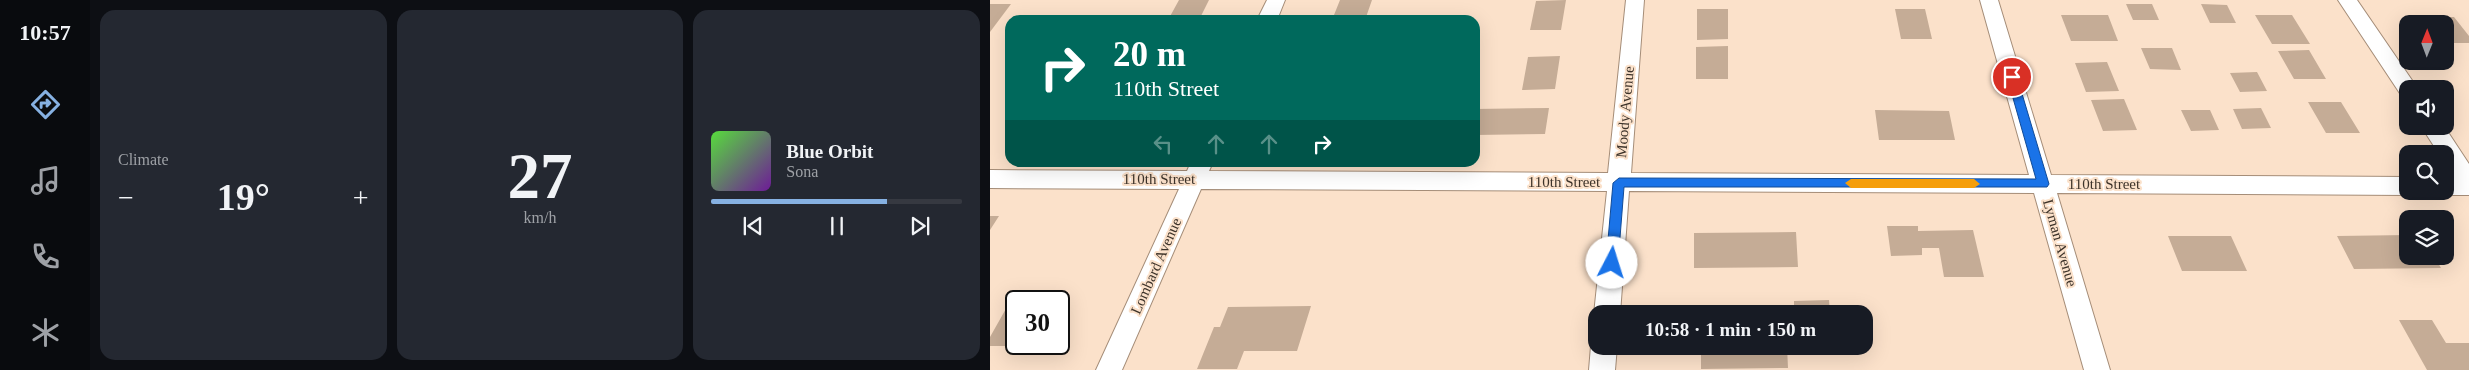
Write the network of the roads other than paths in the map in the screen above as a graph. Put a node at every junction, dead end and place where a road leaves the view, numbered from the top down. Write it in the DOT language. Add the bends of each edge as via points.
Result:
graph roads {
  1 [pos="1276,0"];
  2 [pos="1635,0"];
  3 [pos="1990,0"];
  4 [pos="2348,0"];
  5 [pos="1269,15"];
  6 [pos="2401,80"];
  7 [pos="2438,135"];
  8 [pos="1198,171"];
  9 [pos="990,178"];
  10 [pos="2469,182"];
  11 [pos="1619,183"];
  12 [pos="2043,184"];
  13 [pos="2399,186"];
  14 [pos="2454,186"];
  15 [pos="2469,186"];
  16 [pos="1608,305"];
  17 [pos="1603,355"];
  18 [pos="1109,370"];
  19 [pos="1602,370"];
  20 [pos="2097,370"];
  1 -- 5 [label="street"];
  2 -- 11 [label="street, Moody Avenue"];
  3 -- 12 [label="street, Lyman Avenue"];
  4 -- 6 [label="street"];
  7 -- 10 [label="street"];
  8 -- 9 [label="street, 110th Street"];
  8 -- 11 [label="street, 110th Street"];
  8 -- 18 [label="street, Lombard Avenue"];
  11 -- 12 [label="street, 110th Street"];
  11 -- 16 [label="street, Moody Avenue"];
  12 -- 13 [label="street, 110th Street"];
  12 -- 20 [label="street, Lyman Avenue"];
  14 -- 15 [label="street"];
  17 -- 19 [label="street"];
}
